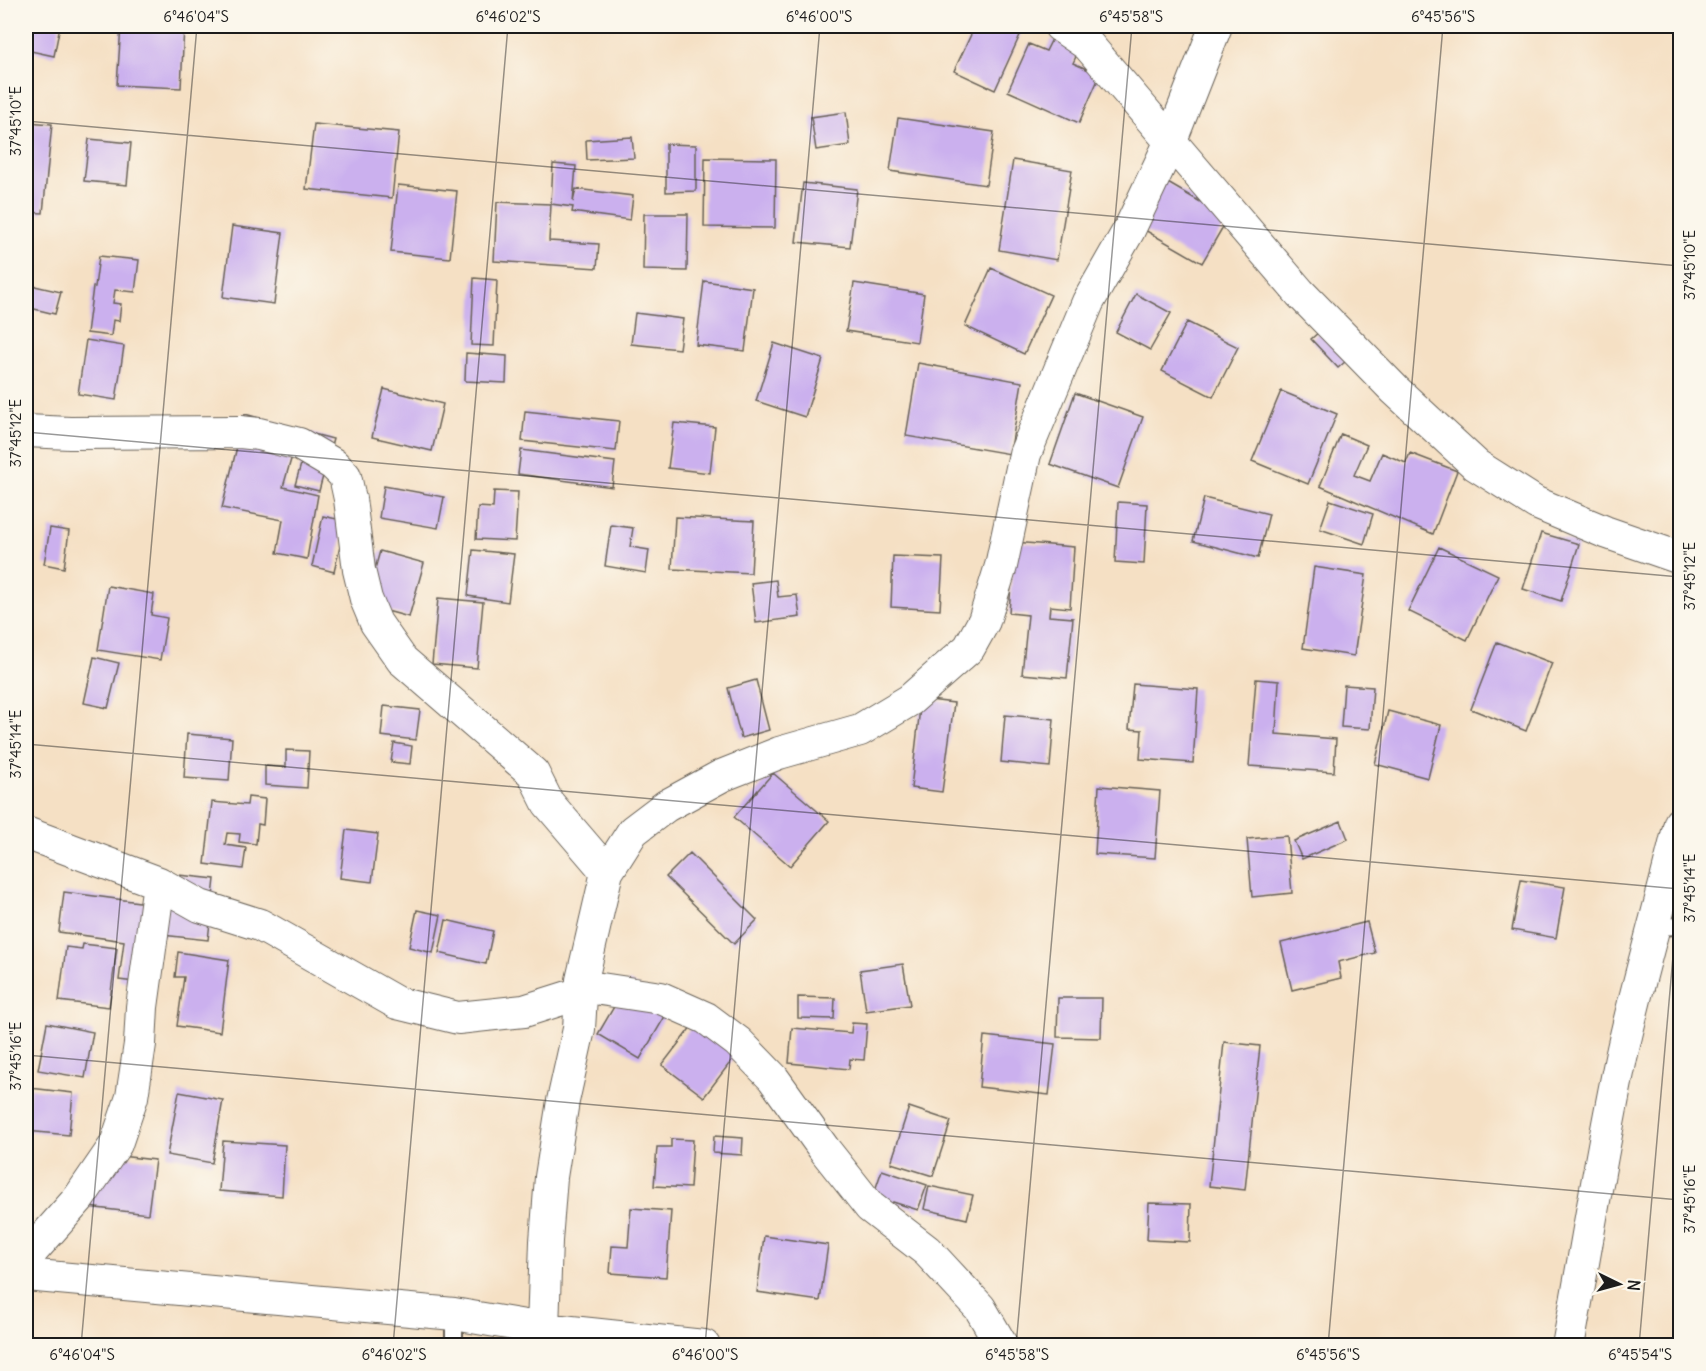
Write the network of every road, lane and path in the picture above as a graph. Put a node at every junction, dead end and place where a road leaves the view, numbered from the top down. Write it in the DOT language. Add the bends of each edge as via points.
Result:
graph roads {
  1 [pos="1060,26"];
  2 [pos="1216,26"];
  3 [pos="1170,143"];
  4 [pos="26,430"];
  5 [pos="1680,558"];
  6 [pos="1680,823"];
  7 [pos="26,833"];
  8 [pos="607,872"];
  9 [pos="159,883"];
  10 [pos="1666,926"];
  11 [pos="581,989"];
  12 [pos="26,1257"];
  13 [pos="26,1275"];
  14 [pos="454,1314"];
  15 [pos="543,1329"];
  16 [pos="454,1346"];
  17 [pos="704,1346"];
  18 [pos="1002,1346"];
  19 [pos="1568,1346"];
  1 -- 3 [label="street" via="1088,45"];
  2 -- 3 [label="street"];
  3 -- 5 [label="street" via="1300,293 1476,465 1536,503"];
  3 -- 8 [label="street" via="1089,302 1025,454 1001,566 984,621 969,648 910,699 860,730 779,753 721,776 666,806 633,831"];
  4 -- 8 [label="street" via="259,434 299,444 333,464 345,476 359,570 376,623 402,660 533,773 548,803"];
  6 -- 10 [label="street" via="1667,881"];
  7 -- 9 [label="street"];
  8 -- 11 [label="street"];
  9 -- 11 [label="street" via="200,906 260,925 397,1003 458,1018 525,1011"];
  9 -- 12 [label="street" via="132,1097 116,1144 79,1198"];
  10 -- 19 [label="street" via="1621,1058"];
  11 -- 15 [label="street" via="579,1029 551,1177"];
  11 -- 18 [label="street" via="661,998 706,1018 738,1042 773,1078 870,1207 927,1251 980,1308"];
  13 -- 14 [label="street"];
  14 -- 15 [label="street"];
  14 -- 16 [label="lane"];
  15 -- 17 [label="street"];
}
